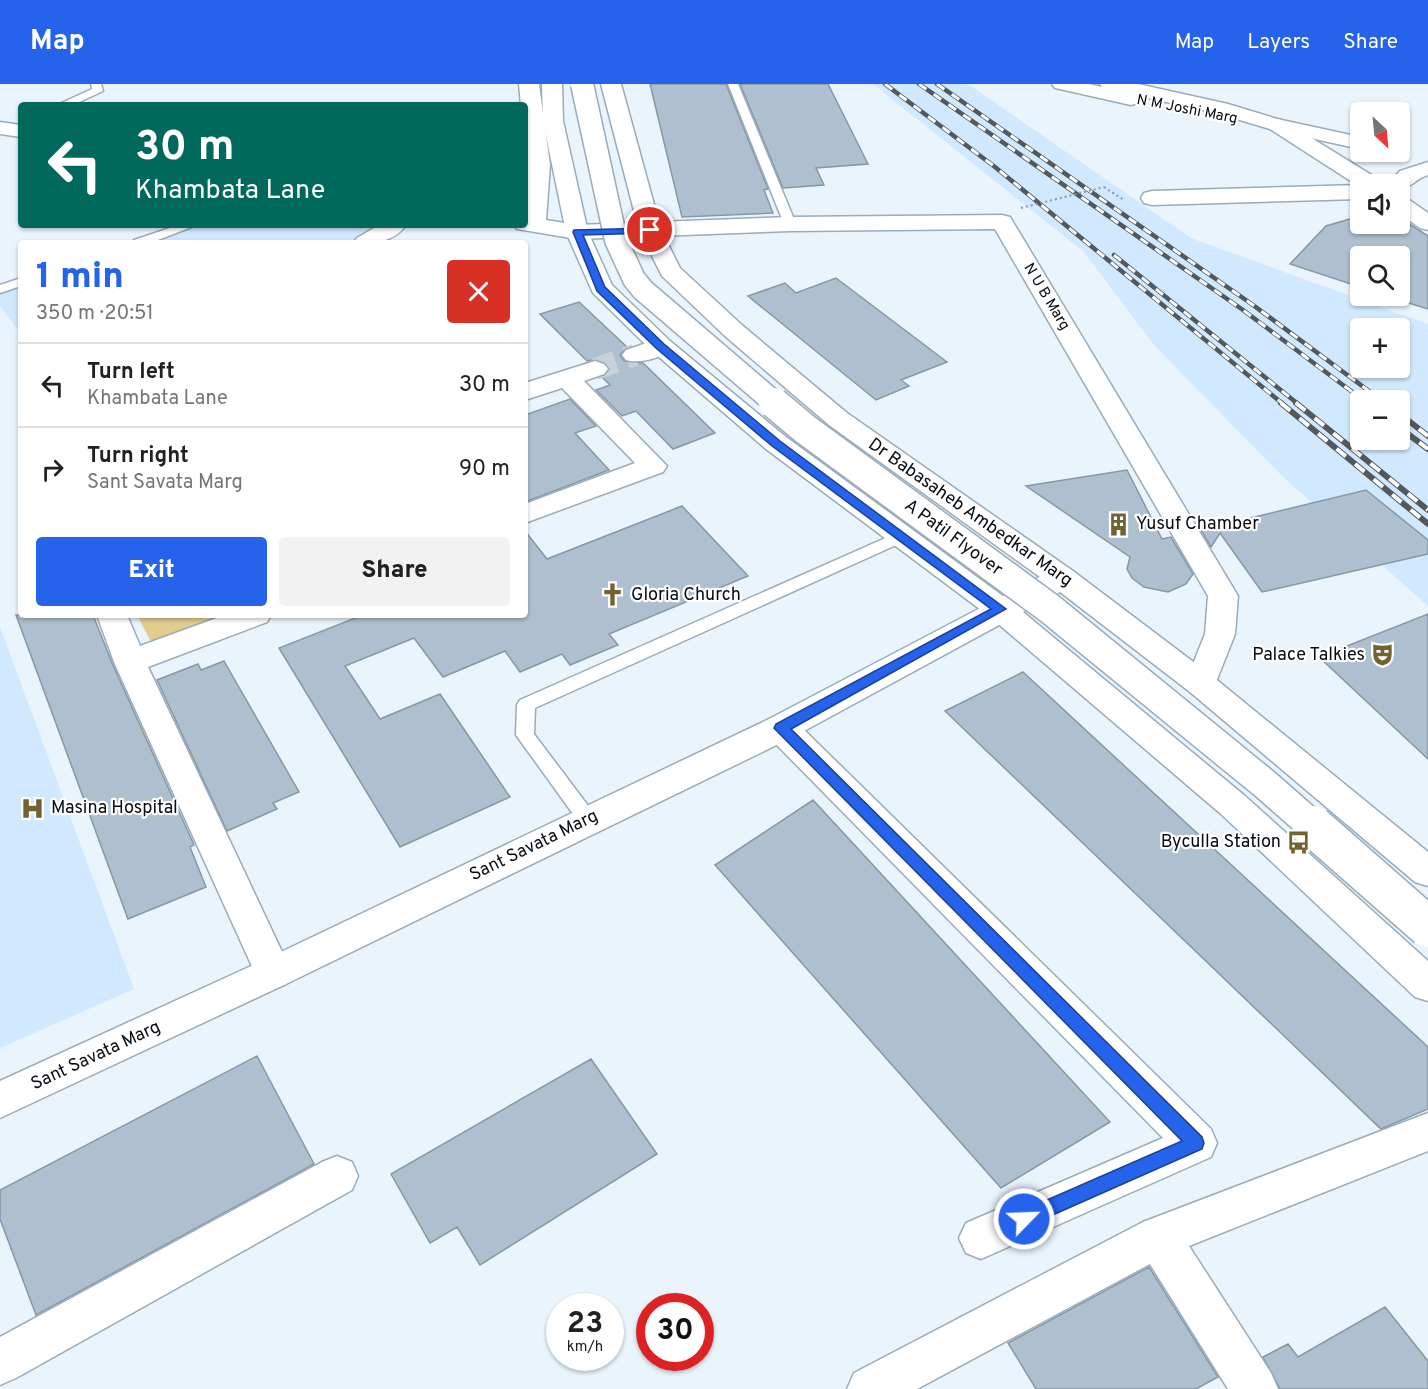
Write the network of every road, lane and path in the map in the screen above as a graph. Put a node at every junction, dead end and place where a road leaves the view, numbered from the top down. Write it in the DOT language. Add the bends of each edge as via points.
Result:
graph roads {
  1 [pos="96,84"];
  2 [pos="529,84"];
  3 [pos="552,84"];
  4 [pos="582,84"];
  5 [pos="611,84"];
  6 [pos="733,84"];
  7 [pos="1062,84"];
  8 [pos="1110,84"];
  9 [pos="70,102"];
  10 [pos="1277,125"];
  11 [pos="1350,141"];
  12 [pos="1428,168"];
  13 [pos="1354,174"];
  14 [pos="1410,174"];
  15 [pos="1104,187"];
  16 [pos="1350,192"];
  17 [pos="1152,198"];
  18 [pos="1021,208"];
  19 [pos="1410,209"];
  20 [pos="1428,223"];
  21 [pos="790,224"];
  22 [pos="530,225"];
  23 [pos="182,228"];
  24 [pos="390,228"];
  25 [pos="650,230"];
  26 [pos="577,232"];
  27 [pos="147,240"];
  28 [pos="370,240"];
  29 [pos="18,283"];
  30 [pos="0,289"];
  31 [pos="661,346"];
  32 [pos="635,356"];
  33 [pos="595,369"];
  34 [pos="567,379"];
  35 [pos="528,391"];
  36 [pos="528,513"];
  37 [pos="899,537"];
  38 [pos="1062,578"];
  39 [pos="1000,609"];
  40 [pos="113,618"];
  41 [pos="248,618"];
  42 [pos="130,662"];
  43 [pos="1201,684"];
  44 [pos="781,728"];
  45 [pos="588,820"];
  46 [pos="1428,872"];
  47 [pos="1428,927"];
  48 [pos="273,973"];
  49 [pos="1428,985"];
  50 [pos="0,1100"];
  51 [pos="1428,1132"];
  52 [pos="337,1176"];
  53 [pos="1158,1237"];
  54 [pos="981,1238"];
  55 [pos="0,1362"];
  56 [pos="870,1389"];
  57 [pos="1255,1389"];
  1 -- 9 [label="lane" via="98,91"];
  2 -- 22 [label="main road" via="539,165"];
  3 -- 26 [label="main road" via="553,121"];
  4 -- 47 [label="main road, A Patil Flyover, bridge" via="616,240 643,290 805,429 1076,631 1266,785"];
  5 -- 25 [label="main road, Dr Babasaheb Ambedkar Marg"];
  6 -- 21 [label="lane"];
  7 -- 10 [label="main road, N M Joshi Marg" via="1214,117"];
  8 -- 10 [label="main road, N M Joshi Marg" via="1221,108"];
  10 -- 11 [label="main road"];
  10 -- 13 [label="main road, N M Joshi Marg"];
  12 -- 14 [label="main road"];
  15 -- 18 [label="path, bridge"];
  16 -- 17 [label="main road"];
  19 -- 20 [label="main road"];
  21 -- 25 [label="main road, N U B Marg"];
  21 -- 43 [label="main road, N U B Marg" via="1002,222 1223,596 1220,633"];
  22 -- 26 [label="main road, N U B Marg"];
  23 -- 27 [label="lane"];
  24 -- 28 [label="main road"];
  25 -- 26 [label="main road, N U B Marg"];
  25 -- 38 [label="main road, Dr Babasaheb Ambedkar Marg" via="670,271 838,419"];
  26 -- 31 [label="main road" via="601,288"];
  29 -- 30 [label="lane"];
  31 -- 32 [label="main road"];
  31 -- 37 [label="main road" via="776,443"];
  33 -- 34 [label="main road"];
  34 -- 35 [label="main road"];
  34 -- 36 [label="main road" via="653,466"];
  37 -- 39 [label="main road"];
  37 -- 45 [label="lane" via="526,705 525,735"];
  38 -- 39 [label="main road, Sant Savata Marg"];
  38 -- 43 [label="main road, Dr Babasaheb Ambedkar Marg"];
  39 -- 44 [label="main road, Sant Savata Marg"];
  39 -- 49 [label="main road" via="1233,805"];
  40 -- 42 [label="main road"];
  41 -- 42 [label="main road"];
  42 -- 48 [label="main road"];
  43 -- 46 [label="main road, Dr Babasaheb Ambedkar Marg"];
  44 -- 45 [label="main road, Sant Savata Marg"];
  44 -- 54 [label="main road" via="1196,1143"];
  45 -- 48 [label="main road, Sant Savata Marg"];
  48 -- 50 [label="main road, Sant Savata Marg"];
  51 -- 53 [label="main road"];
  52 -- 55 [label="main road"];
  53 -- 56 [label="main road"];
  53 -- 57 [label="main road"];
}
